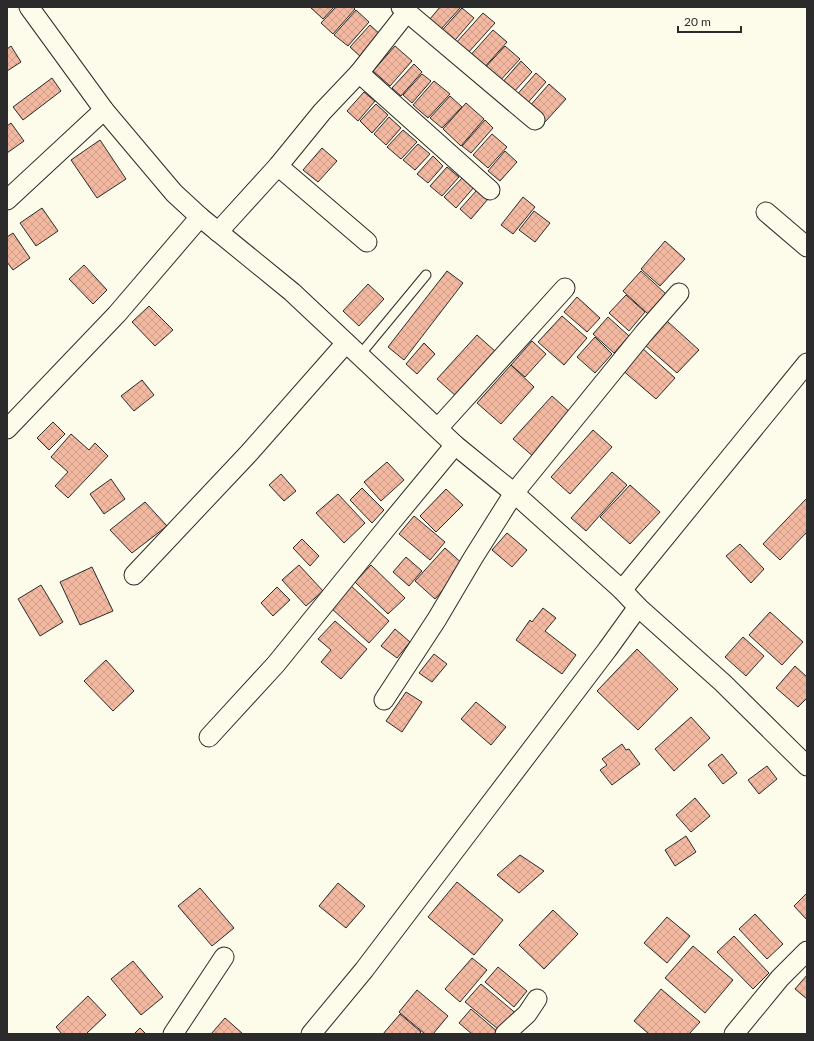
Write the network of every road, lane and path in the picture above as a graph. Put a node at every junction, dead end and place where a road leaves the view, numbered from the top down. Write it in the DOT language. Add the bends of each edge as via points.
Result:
graph roads {
  1 [pos="29,7"];
  2 [pos="404,10"];
  3 [pos="359,73"];
  4 [pos="104,110"];
  5 [pos="535,120"];
  6 [pos="278,166"];
  7 [pos="490,190"];
  8 [pos="7,200"];
  9 [pos="766,212"];
  10 [pos="200,217"];
  11 [pos="218,232"];
  12 [pos="367,242"];
  13 [pos="807,247"];
  14 [pos="426,275"];
  15 [pos="565,288"];
  16 [pos="679,293"];
  17 [pos="353,350"];
  18 [pos="807,363"];
  19 [pos="438,428"];
  20 [pos="7,429"];
  21 [pos="455,445"];
  22 [pos="514,493"];
  23 [pos="134,575"];
  24 [pos="622,590"];
  25 [pos="638,607"];
  26 [pos="384,700"];
  27 [pos="209,737"];
  28 [pos="807,766"];
  29 [pos="807,951"];
  30 [pos="224,957"];
  31 [pos="537,999"];
  32 [pos="173,1034"];
  33 [pos="311,1034"];
  34 [pos="505,1034"];
  35 [pos="734,1034"];
  1 -- 4 [label="street"];
  2 -- 3 [label="street"];
  2 -- 5 [label="street"];
  3 -- 6 [label="street" via="322,112"];
  3 -- 7 [label="street"];
  4 -- 8 [label="street"];
  4 -- 10 [label="street" via="174,193"];
  6 -- 11 [label="street"];
  6 -- 12 [label="street"];
  9 -- 13 [label="street"];
  10 -- 11 [label="street"];
  10 -- 20 [label="street" via="117,314"];
  11 -- 17 [label="street" via="292,292"];
  14 -- 17 [label="lane"];
  15 -- 19 [label="street"];
  16 -- 22 [label="street"];
  17 -- 19 [label="street"];
  17 -- 23 [label="street" via="249,453"];
  18 -- 24 [label="street"];
  19 -- 21 [label="street"];
  21 -- 22 [label="street"];
  21 -- 27 [label="street" via="276,664"];
  22 -- 24 [label="street"];
  22 -- 26 [label="street"];
  24 -- 25 [label="street"];
  25 -- 28 [label="street" via="722,683"];
  25 -- 33 [label="street" via="364,970"];
  29 -- 35 [label="street" via="780,978"];
  30 -- 32 [label="street"];
  31 -- 34 [label="street" via="527,1014"];
}
